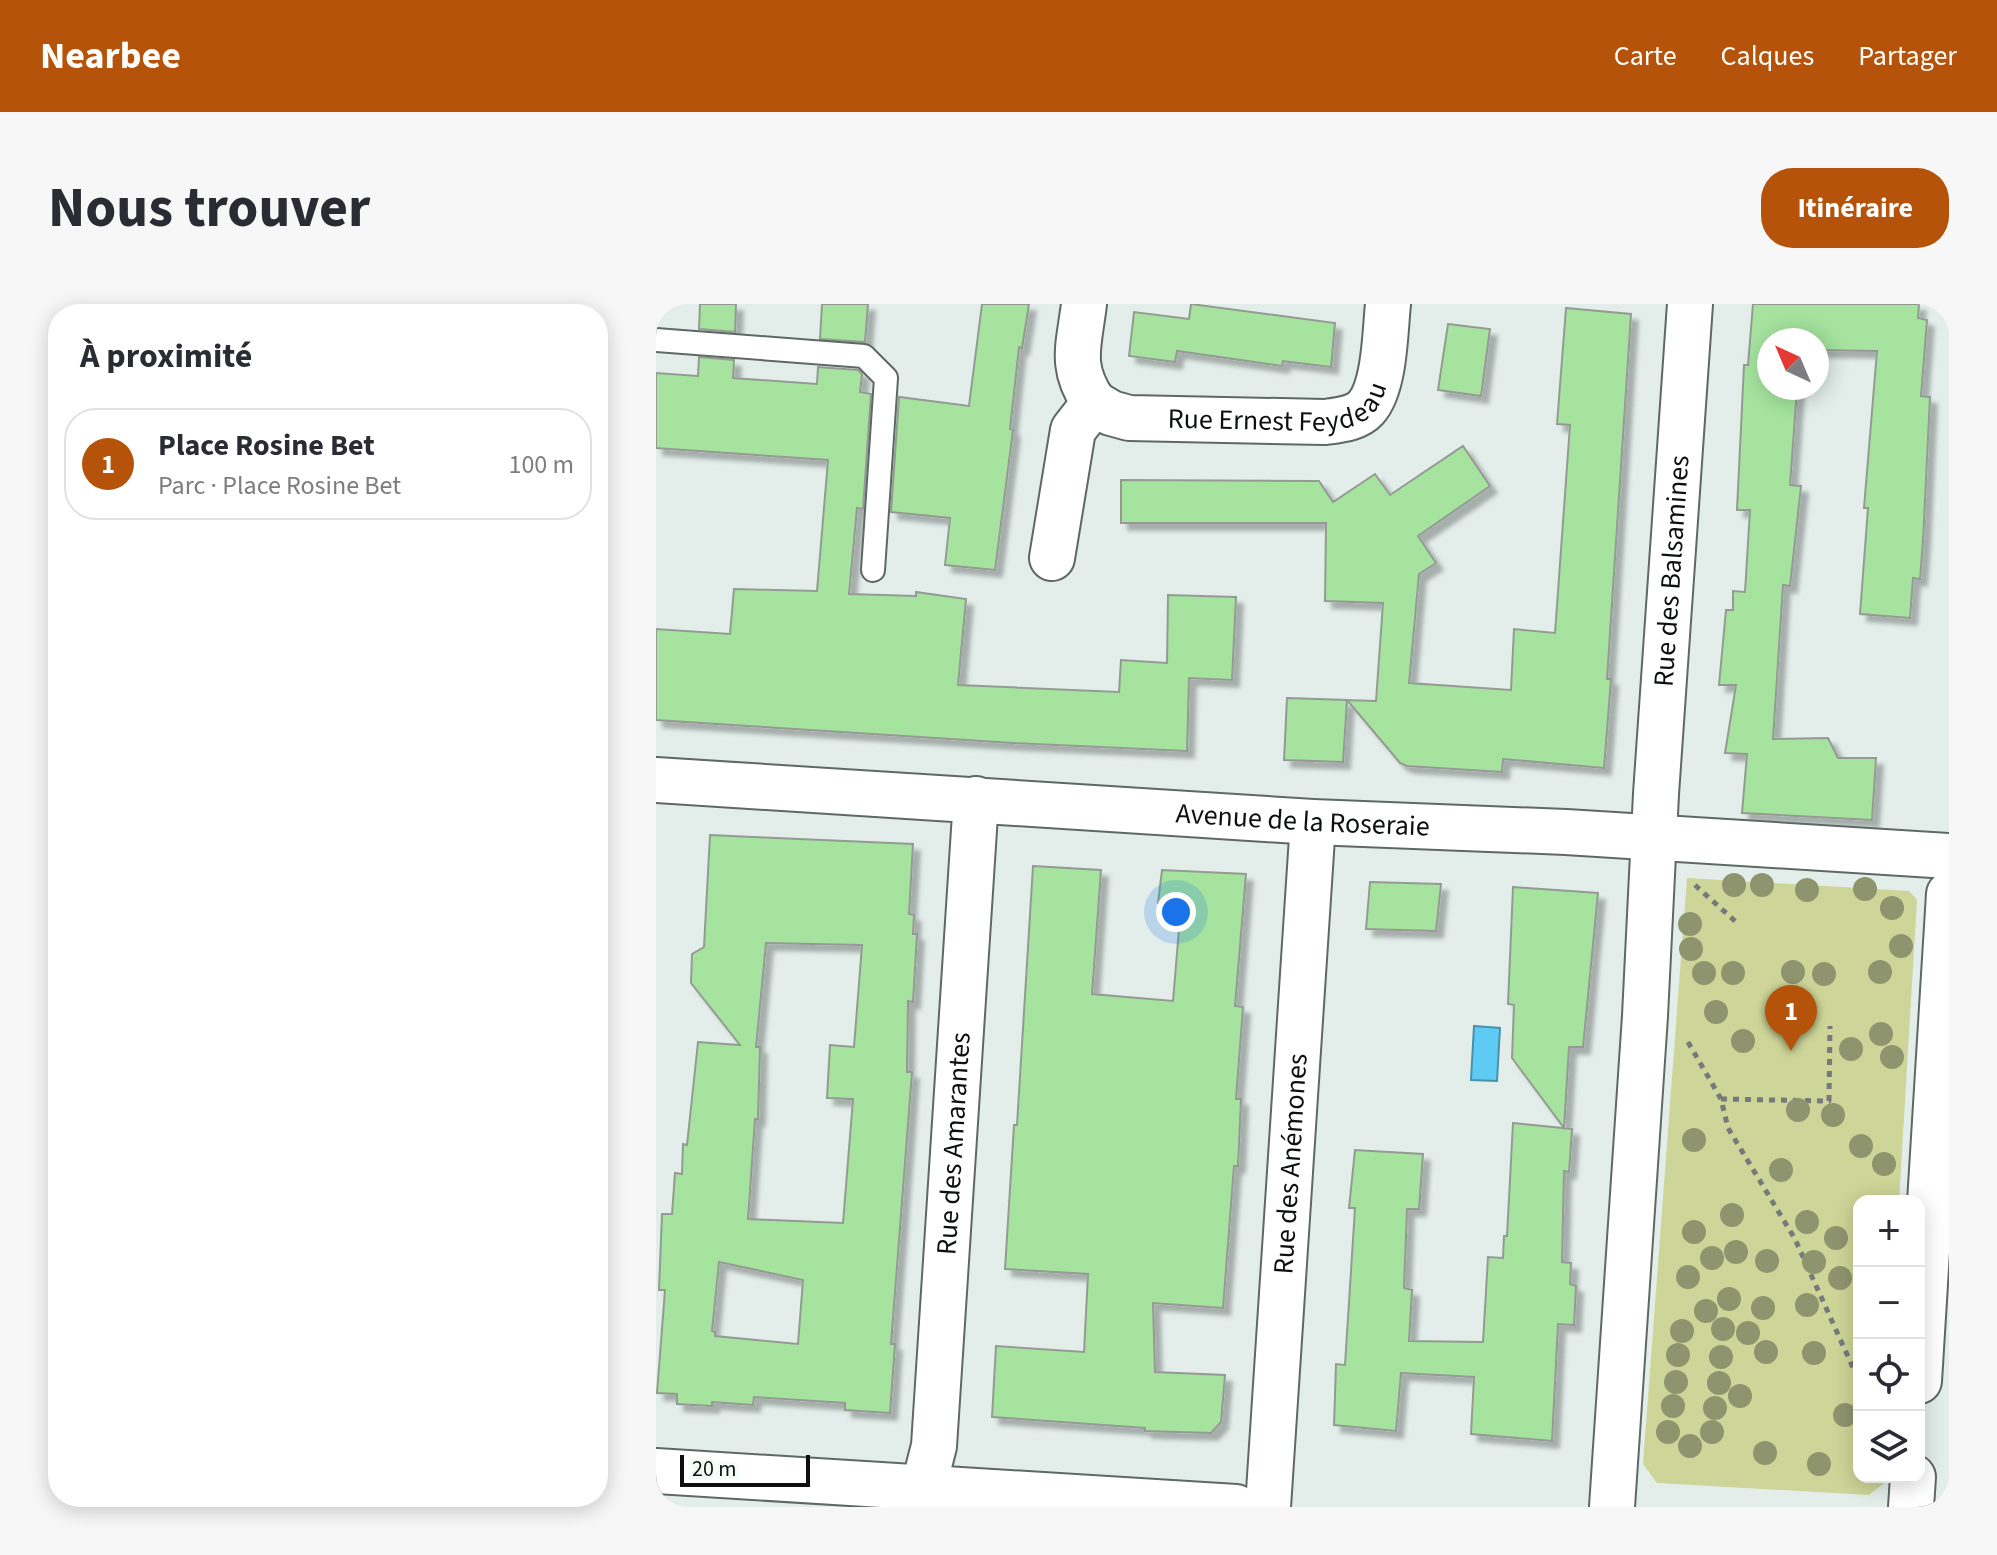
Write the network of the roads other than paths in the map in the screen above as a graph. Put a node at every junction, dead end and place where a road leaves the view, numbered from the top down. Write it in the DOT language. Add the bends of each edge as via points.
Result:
graph roads {
  1 [pos="1084,304"];
  2 [pos="1388,304"];
  3 [pos="1690,304"];
  4 [pos="656,340"];
  5 [pos="1094,403"];
  6 [pos="1052,558"];
  7 [pos="873,570"];
  8 [pos="656,780"];
  9 [pos="976,799"];
  10 [pos="1313,822"];
  11 [pos="1654,838"];
  12 [pos="1949,856"];
  13 [pos="1949,894"];
  14 [pos="1922,1339"];
  15 [pos="656,1471"];
  16 [pos="1913,1483"];
  17 [pos="916,1496"];
  18 [pos="1236,1507"];
  19 [pos="1268,1507"];
  20 [pos="1612,1507"];
  21 [pos="1911,1507"];
  1 -- 5 [label="street" via="1076,363"];
  2 -- 5 [label="street, Rue Ernest Feydeau" via="1373,396 1351,418 1129,418"];
  3 -- 11 [label="street, Rue des Balsamines"];
  4 -- 7 [label="lane" via="864,356 886,378"];
  5 -- 6 [label="street" via="1073,430"];
  8 -- 9 [label="street, Avenue de la Roseraie"];
  9 -- 10 [label="street, Avenue de la Roseraie"];
  9 -- 17 [label="street, Rue des Amarantes" via="934,1446"];
  10 -- 11 [label="street, Avenue de la Roseraie"];
  10 -- 19 [label="street, Rue des Anémones"];
  11 -- 12 [label="street, Avenue de la Roseraie"];
  11 -- 20 [label="street, Rue des Balsamines"];
  13 -- 14 [label="street"];
  15 -- 17 [label="street"];
  16 -- 21 [label="street"];
  17 -- 18 [label="street"];
}
